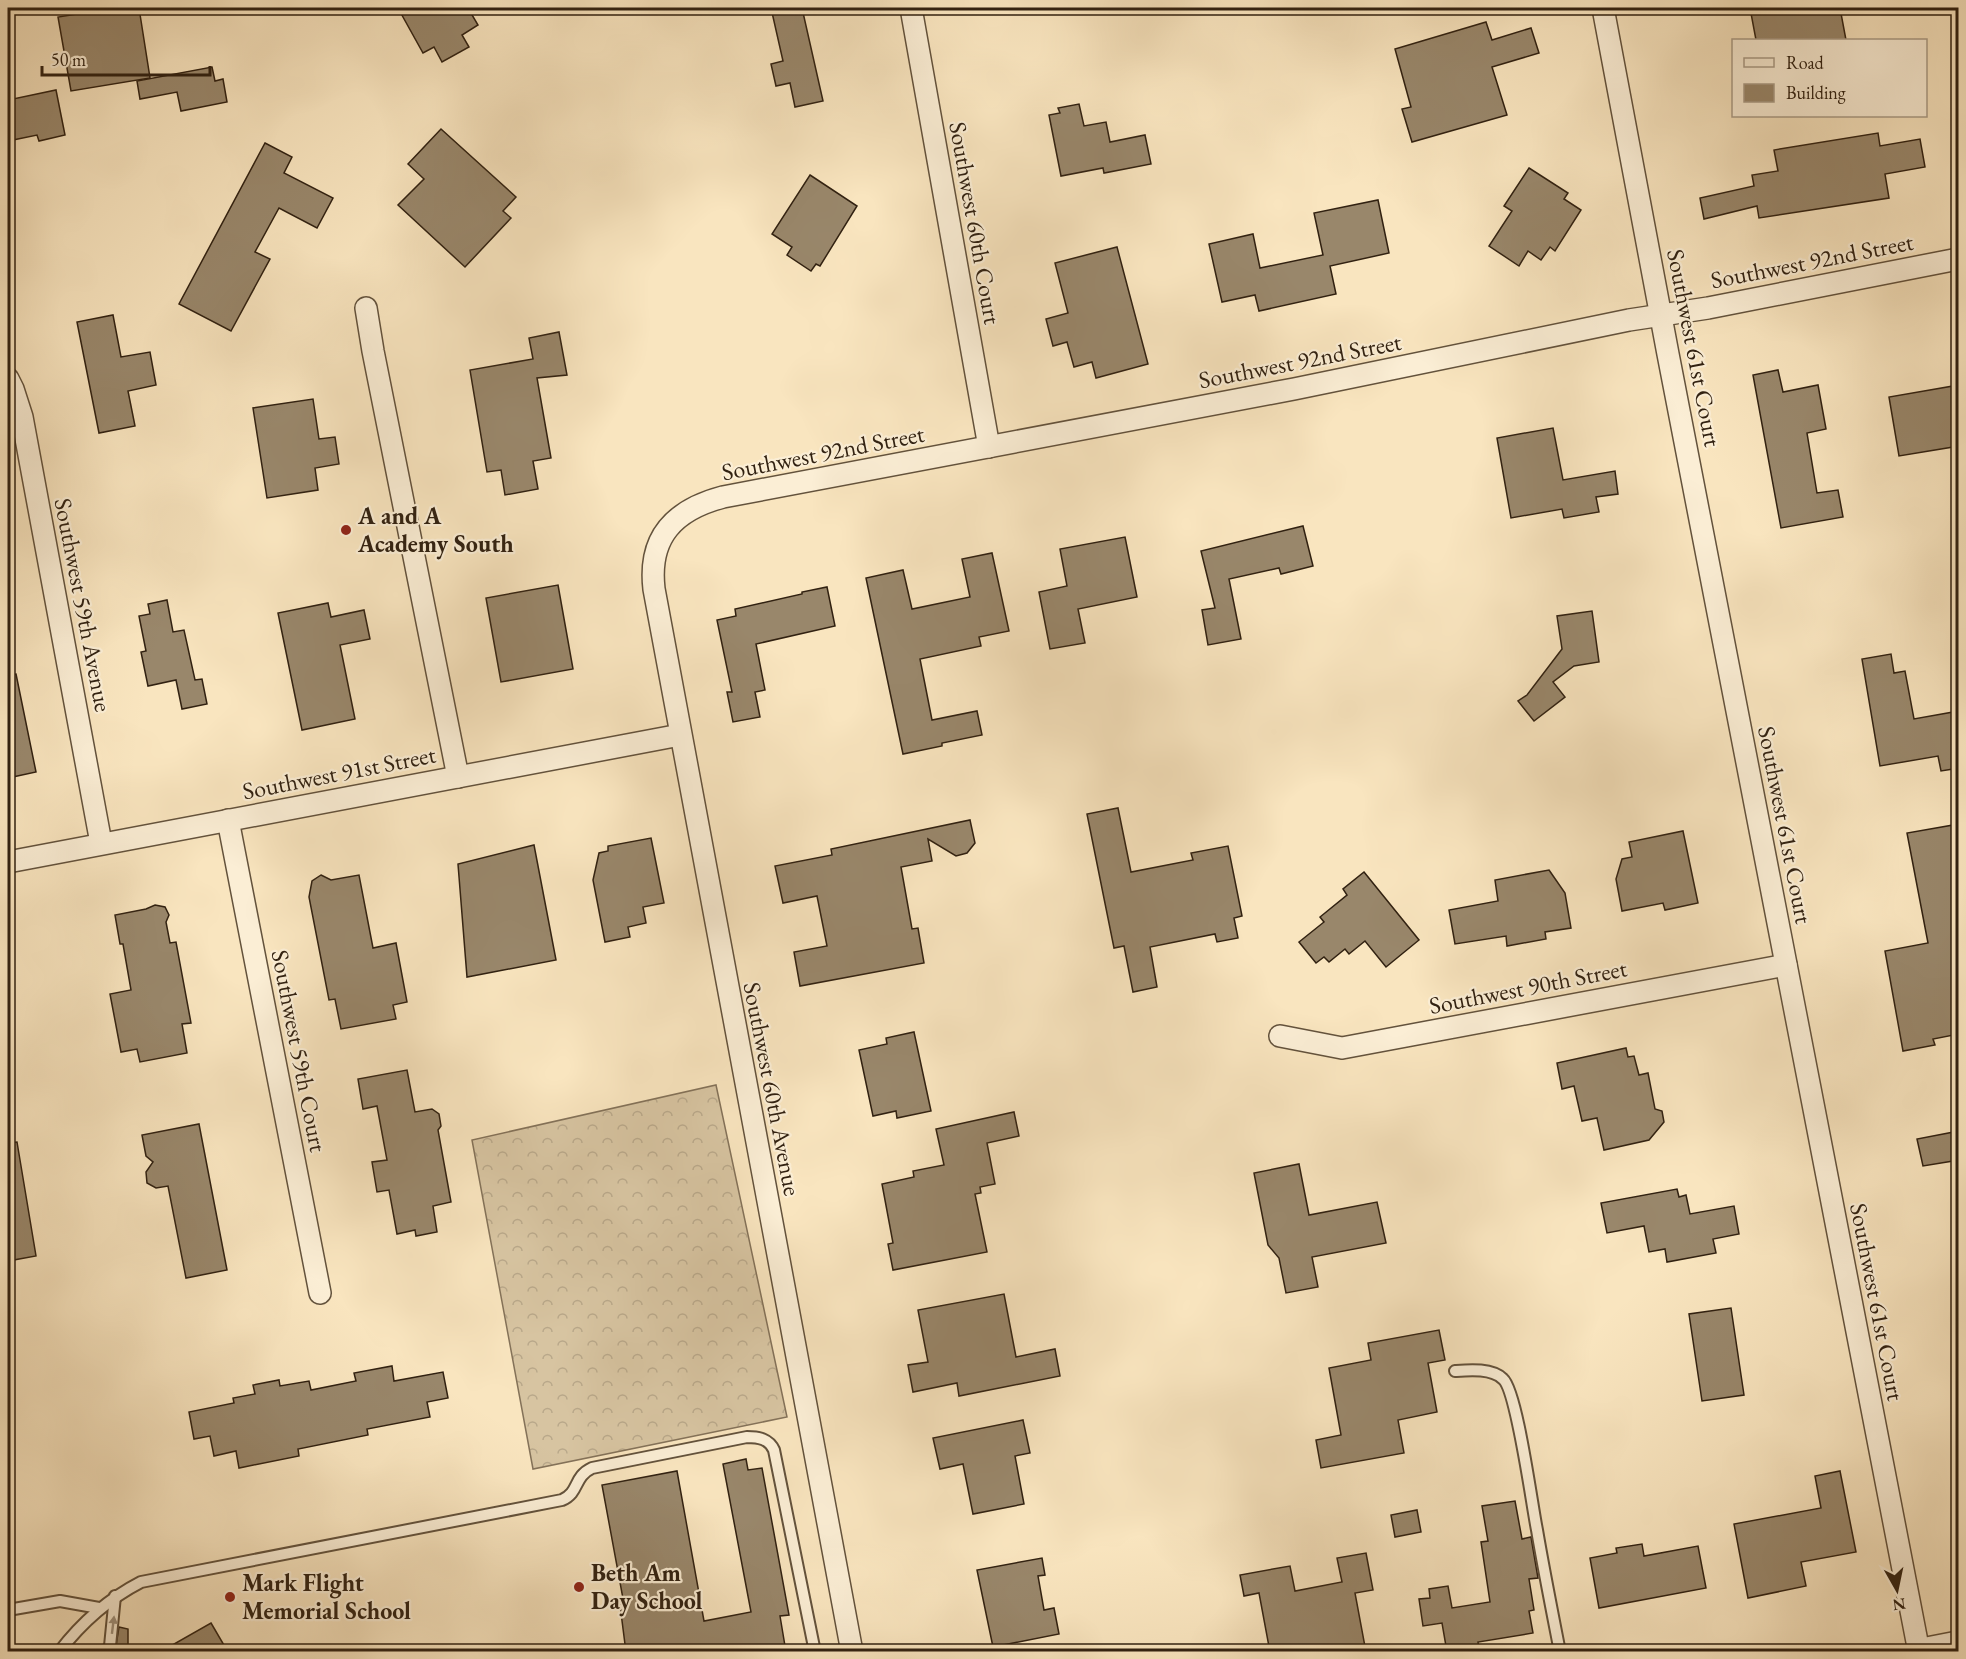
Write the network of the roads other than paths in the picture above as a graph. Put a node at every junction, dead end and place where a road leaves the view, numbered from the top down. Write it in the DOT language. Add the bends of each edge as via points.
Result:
graph roads {
  1 [pos="911,8"];
  2 [pos="1604,8"];
  3 [pos="1959,259"];
  4 [pos="366,308"];
  5 [pos="1662,315"];
  6 [pos="8,379"];
  7 [pos="989,447"];
  8 [pos="663,536"];
  9 [pos="680,735"];
  10 [pos="458,777"];
  11 [pos="228,820"];
  12 [pos="101,843"];
  13 [pos="8,862"];
  14 [pos="1786,965"];
  15 [pos="1280,1036"];
  16 [pos="320,1293"];
  17 [pos="1455,1371"];
  18 [pos="115,1596"];
  19 [pos="99,1608"];
  20 [pos="8,1610"];
  21 [pos="1959,1645"];
  22 [pos="59,1652"];
  23 [pos="105,1652"];
  24 [pos="815,1652"];
  25 [pos="852,1652"];
  26 [pos="1560,1652"];
  27 [pos="1921,1652"];
  1 -- 7 [label="street, Southwest 60th Court"];
  2 -- 5 [label="street, Southwest 61st Court"];
  3 -- 5 [label="street, Southwest 92nd Street"];
  4 -- 10 [label="street"];
  5 -- 7 [label="street, Southwest 92nd Street"];
  5 -- 14 [label="street, Southwest 61st Court"];
  6 -- 12 [label="street, Southwest 59th Avenue" via="22,417"];
  7 -- 8 [label="street, Southwest 92nd Street" via="704,502 688,510"];
  8 -- 9 [label="street, Southwest 60th Avenue" via="656,549 652,574"];
  9 -- 10 [label="street, Southwest 91st Street"];
  9 -- 25 [label="street, Southwest 60th Avenue"];
  10 -- 11 [label="street, Southwest 91st Street"];
  11 -- 12 [label="street, Southwest 91st Street"];
  11 -- 16 [label="street, Southwest 59th Court"];
  12 -- 13 [label="street, Southwest 91st Street"];
  14 -- 15 [label="street, Southwest 90th Street" via="1342,1047"];
  14 -- 27 [label="street, Southwest 61st Court"];
  17 -- 26 [label="lane" via="1490,1373 1504,1379 1510,1392"];
  18 -- 19 [label="lane"];
  23 -- 18 [label="lane, one-way" via="110,1646"];
  18 -- 24 [label="lane" via="141,1582 164,1576 562,1500 574,1490 583,1472 592,1468 756,1437 770,1443 774,1450"];
  19 -- 20 [label="lane" via="60,1601"];
  19 -- 22 [label="lane"];
  21 -- 27 [label="street"];
}
